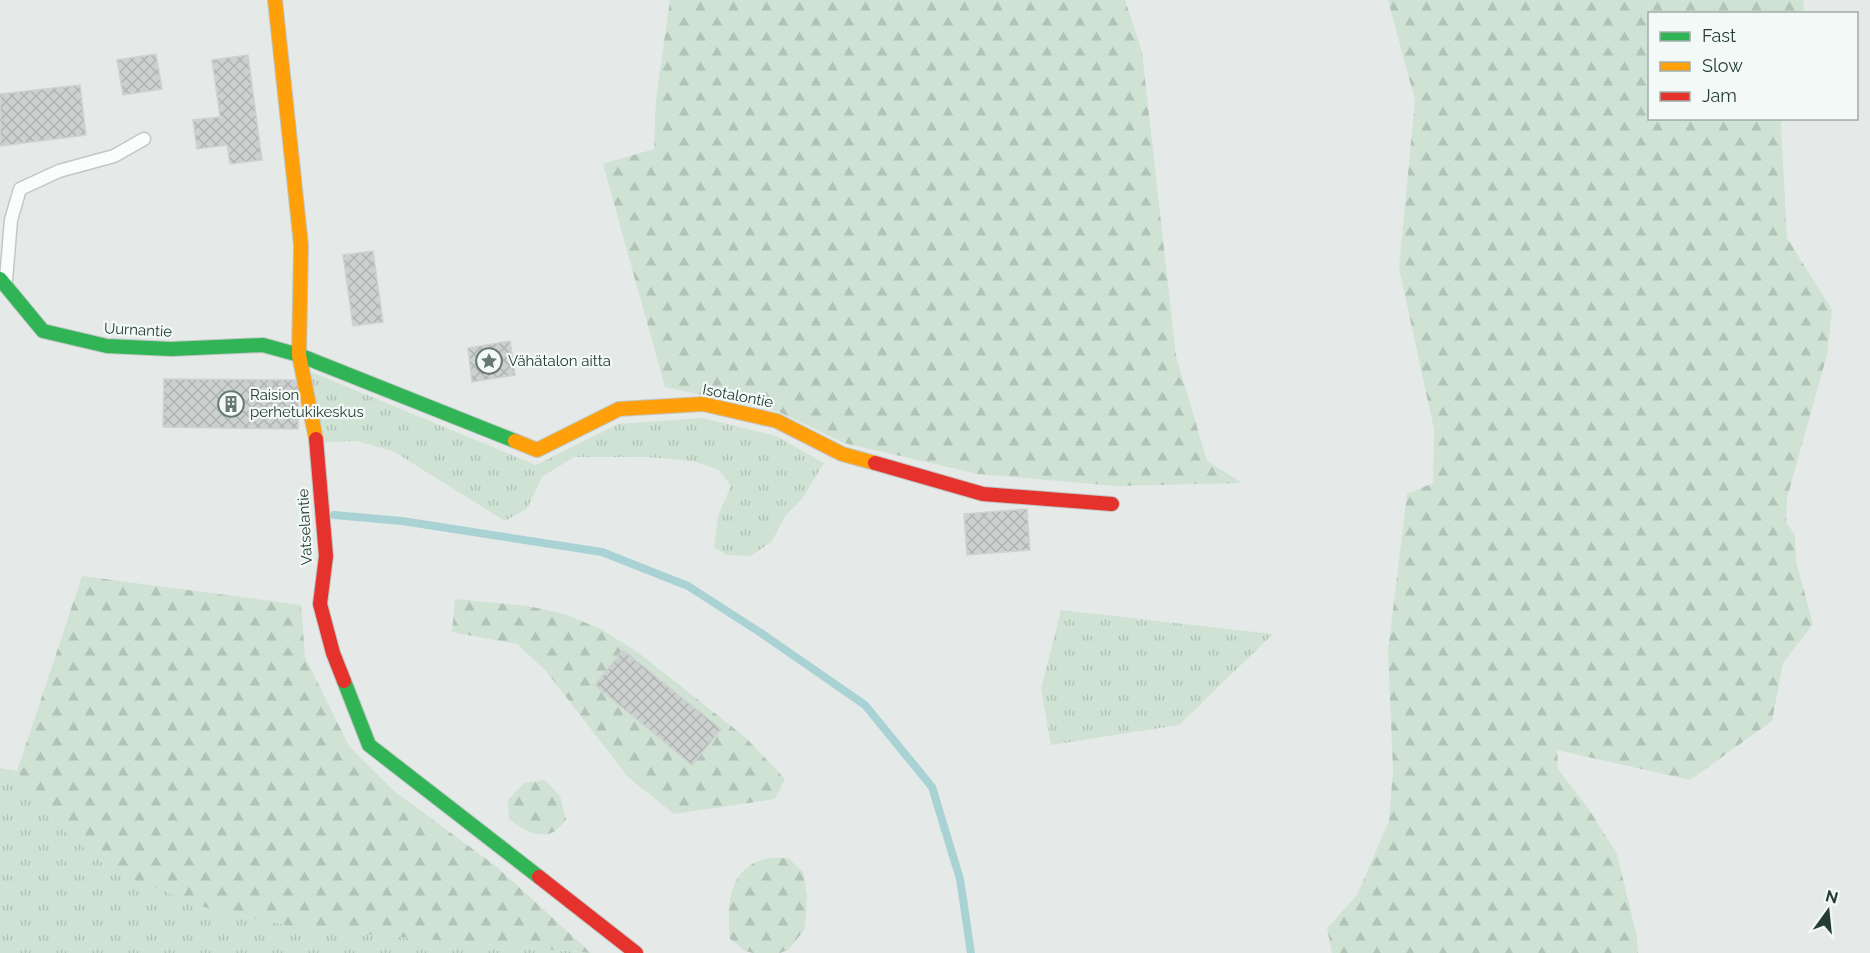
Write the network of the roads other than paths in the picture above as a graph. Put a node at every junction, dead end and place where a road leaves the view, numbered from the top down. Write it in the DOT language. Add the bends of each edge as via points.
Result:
graph roads {
  1 [pos="275,0"];
  2 [pos="144,139"];
  3 [pos="3,281"];
  4 [pos="299,355"];
  5 [pos="1112,504"];
  6 [pos="636,953"];
  1 -- 4 [label="street, Vatselantie" via="301,245"];
  2 -- 3 [label="lane" via="114,156 59,171 20,189 11,220"];
  3 -- 4 [label="street, Uurnantie" via="43,331 107,346 171,349 262,345"];
  4 -- 5 [label="street, Isotalontie" via="537,450 620,409 703,404 777,421 842,454 983,494"];
  4 -- 6 [label="street, Vatselantie" via="317,446 326,556 320,604 333,653 369,745"];
}
